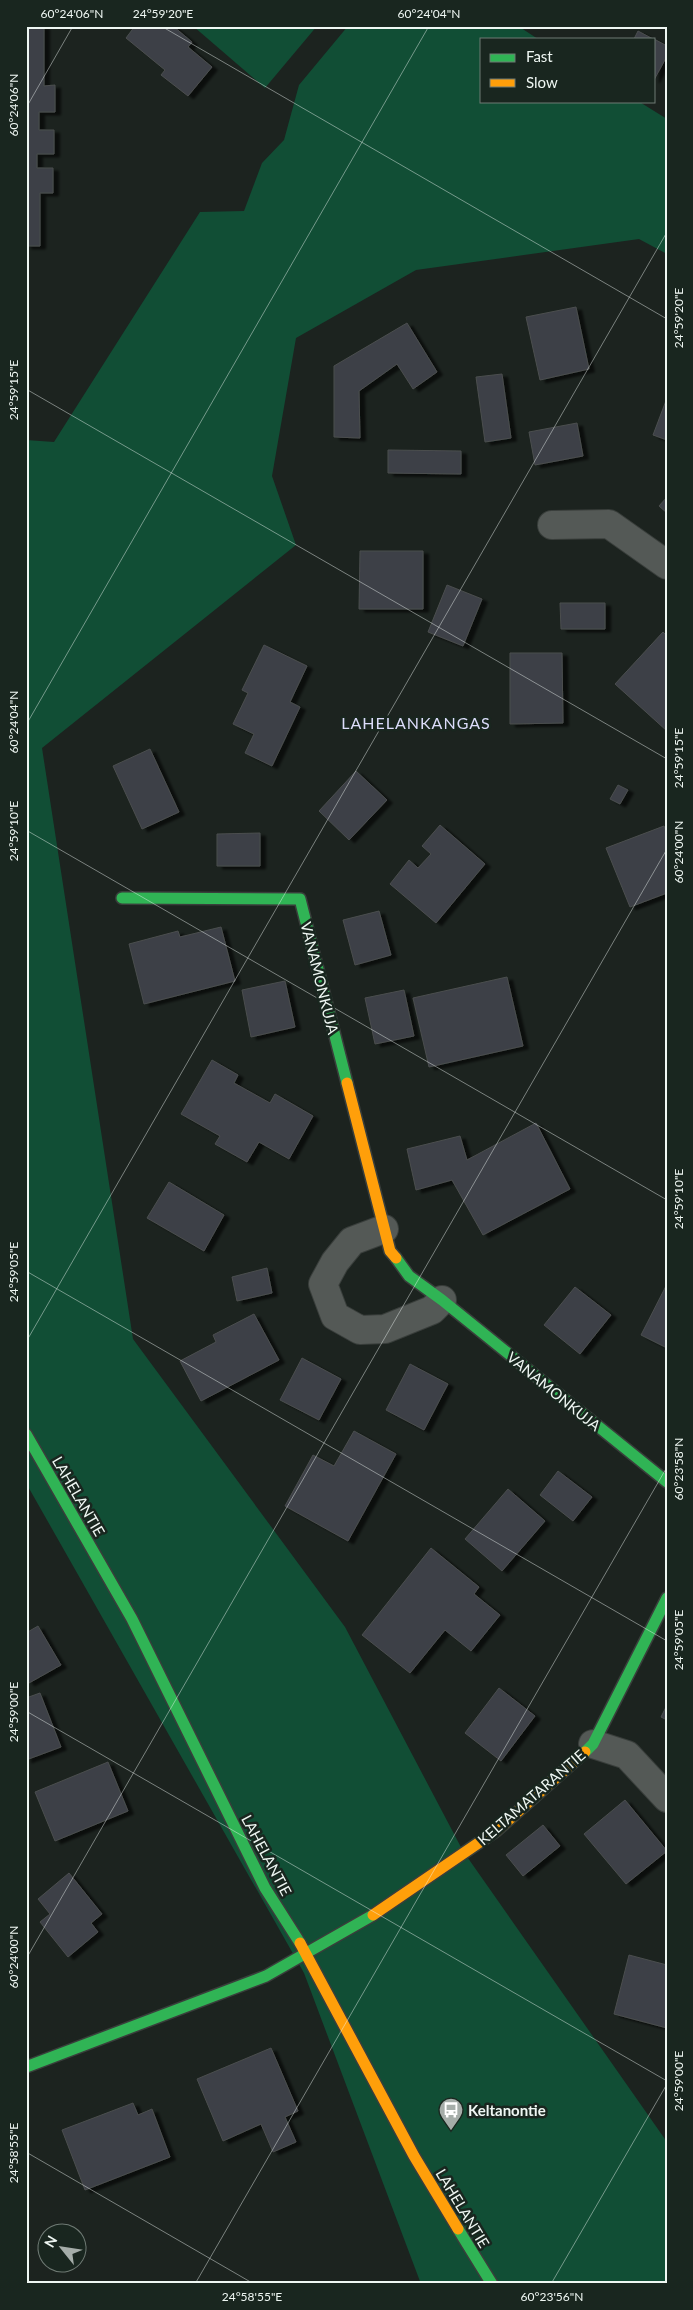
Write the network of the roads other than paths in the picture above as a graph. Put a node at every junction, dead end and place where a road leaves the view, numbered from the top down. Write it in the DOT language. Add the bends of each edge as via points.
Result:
graph roads {
  1 [pos="552,525"];
  2 [pos="667,565"];
  3 [pos="122,898"];
  4 [pos="384,1229"];
  5 [pos="442,1300"];
  6 [pos="26,1434"];
  7 [pos="667,1482"];
  8 [pos="667,1598"];
  9 [pos="593,1744"];
  10 [pos="667,1798"];
  11 [pos="307,1954"];
  12 [pos="26,2067"];
  13 [pos="492,2284"];
  1 -- 2 [label="street" via="610,524"];
  3 -- 4 [label="street, VANAMONKUJA" via="300,899"];
  4 -- 5 [label="street, VANAMONKUJA" via="390,1251 409,1276"];
  4 -- 5 [label="street" via="352,1241 335,1262 323,1284 335,1316 360,1330 385,1329 432,1310"];
  5 -- 7 [label="street, VANAMONKUJA"];
  6 -- 11 [label="street, LAHELANTIE" via="132,1619 265,1888"];
  8 -- 9 [label="street, KELTAMATARANTIE"];
  9 -- 10 [label="street" via="627,1755"];
  9 -- 11 [label="street, KELTAMATARANTIE" via="496,1831 364,1921"];
  11 -- 12 [label="street" via="266,1976"];
  11 -- 13 [label="street, LAHELANTIE" via="414,2156"];
}
